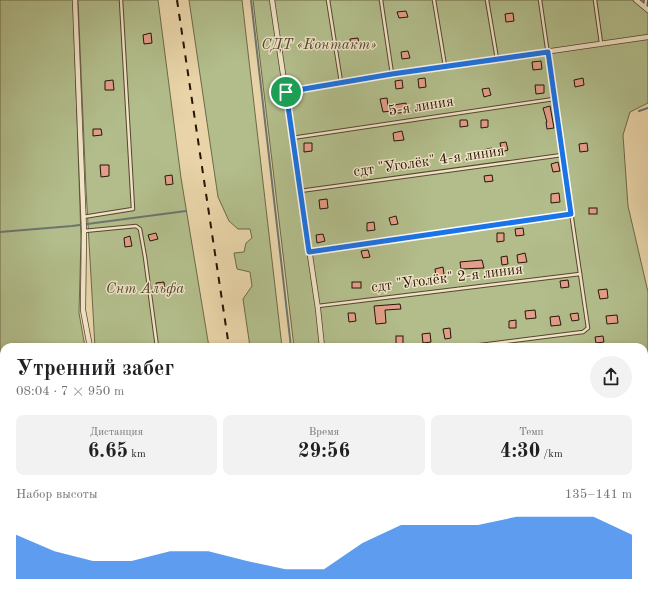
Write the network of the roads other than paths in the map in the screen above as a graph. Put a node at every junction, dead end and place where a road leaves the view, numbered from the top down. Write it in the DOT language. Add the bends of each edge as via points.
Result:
graph roads {
  1 [pos="75,0"];
  2 [pos="121,0"];
  3 [pos="272,0"];
  4 [pos="328,0"];
  5 [pos="381,0"];
  6 [pos="434,0"];
  7 [pos="486,0"];
  8 [pos="540,0"];
  9 [pos="594,0"];
  10 [pos="636,0"];
  11 [pos="646,0"];
  12 [pos="646,8"];
  13 [pos="648,37"];
  14 [pos="601,44"];
  15 [pos="548,52"];
  16 [pos="497,59"];
  17 [pos="445,67"];
  18 [pos="392,74"];
  19 [pos="341,82"];
  20 [pos="286,92"];
  21 [pos="554,99"];
  22 [pos="292,138"];
  23 [pos="562,155"];
  24 [pos="300,191"];
  25 [pos="571,214"];
  26 [pos="83,217"];
  27 [pos="84,232"];
  28 [pos="309,252"];
  29 [pos="580,274"];
  30 [pos="317,306"];
  31 [pos="89,343"];
  32 [pos="156,343"];
  33 [pos="322,343"];
  34 [pos="496,343"];
  1 -- 26 [label="street"];
  2 -- 26 [label="lane" via="133,209"];
  3 -- 20 [label="street"];
  4 -- 19 [label="lane"];
  5 -- 18 [label="lane"];
  6 -- 17 [label="lane"];
  7 -- 16 [label="lane"];
  8 -- 15 [label="lane"];
  9 -- 14 [label="lane"];
  10 -- 12 [label="street"];
  11 -- 12 [label="lane"];
  13 -- 14 [label="street"];
  14 -- 15 [label="street"];
  15 -- 16 [label="street"];
  15 -- 21 [label="lane"];
  16 -- 17 [label="street"];
  17 -- 18 [label="street"];
  18 -- 19 [label="street"];
  19 -- 20 [label="street"];
  20 -- 22 [label="street"];
  21 -- 22 [label="lane, 5-я линия"];
  21 -- 23 [label="lane"];
  22 -- 24 [label="street"];
  23 -- 24 [label="lane, сдт \"Уголёк\" 4-я линия"];
  23 -- 25 [label="lane"];
  24 -- 28 [label="street"];
  25 -- 28 [label="lane"];
  25 -- 29 [label="lane"];
  26 -- 27 [label="street"];
  27 -- 31 [label="street" via="83,310"];
  27 -- 32 [label="lane" via="136,226 140,229"];
  28 -- 30 [label="street"];
  29 -- 30 [label="lane, сдт \"Уголёк\" 2-я линия"];
  29 -- 34 [label="lane" via="588,328 583,332"];
  30 -- 33 [label="street"];
}
